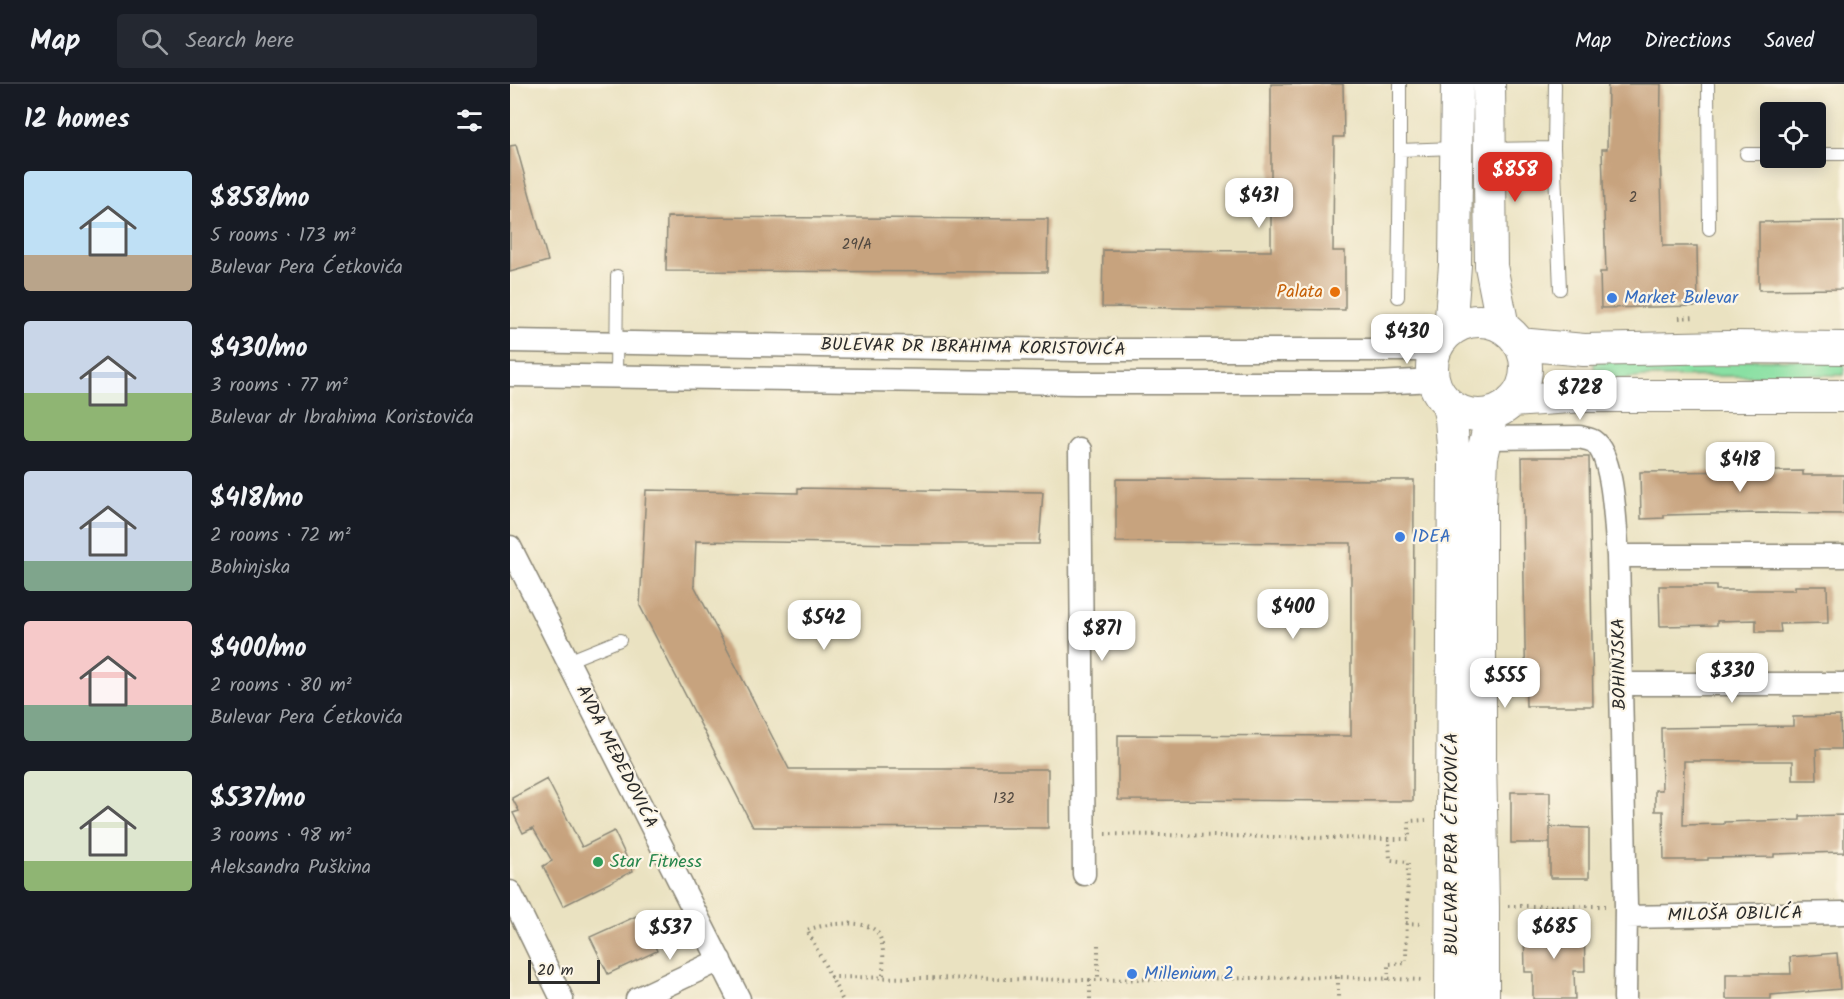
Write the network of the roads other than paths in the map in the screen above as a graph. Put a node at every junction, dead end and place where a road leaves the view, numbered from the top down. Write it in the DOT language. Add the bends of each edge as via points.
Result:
graph roads {
  1 [pos="1400,84"];
  2 [pos="1457,84"];
  3 [pos="1489,84"];
  4 [pos="1555,84"];
  5 [pos="1708,84"];
  6 [pos="1456,148"];
  7 [pos="1554,148"];
  8 [pos="1490,149"];
  9 [pos="1400,150"];
  10 [pos="1746,154"];
  11 [pos="1760,154"];
  12 [pos="1826,154"];
  13 [pos="1844,154"];
  14 [pos="1708,229"];
  15 [pos="617,276"];
  16 [pos="1560,289"];
  17 [pos="1398,297"];
  18 [pos="1511,335"];
  19 [pos="510,341"];
  20 [pos="617,344"];
  21 [pos="1844,348"];
  22 [pos="1441,366"];
  23 [pos="510,375"];
  24 [pos="616,377"];
  25 [pos="1844,396"];
  26 [pos="1496,418"];
  27 [pos="1080,450"];
  28 [pos="510,547"];
  29 [pos="1618,556"];
  30 [pos="1844,556"];
  31 [pos="620,640"];
  32 [pos="568,662"];
  33 [pos="1621,684"];
  34 [pos="1844,684"];
  35 [pos="1084,874"];
  36 [pos="510,892"];
  37 [pos="1626,911"];
  38 [pos="1844,913"];
  39 [pos="720,960"];
  40 [pos="1441,989"];
  41 [pos="562,999"];
  42 [pos="637,999"];
  43 [pos="739,999"];
  44 [pos="1483,999"];
  45 [pos="1625,999"];
  1 -- 9 [label="lane"];
  2 -- 6 [label="main road, BULEVAR PERA ĆETKOVIĆA"];
  3 -- 8 [label="main road"];
  4 -- 7 [label="lane"];
  5 -- 14 [label="lane"];
  6 -- 9 [label="lane"];
  6 -- 22 [label="main road, BULEVAR PERA ĆETKOVIĆA" via="1455,265"];
  7 -- 8 [label="lane"];
  7 -- 16 [label="lane"];
  8 -- 18 [label="main road" via="1491,266"];
  9 -- 17 [label="lane"];
  10 -- 11 [label="lane"];
  12 -- 13 [label="lane"];
  15 -- 20 [label="lane"];
  18 -- 21 [label="main road" via="1584,350"];
  18 -- 22 [label="main road" via="1490,322 1462,324"];
  18 -- 26 [label="main road" via="1525,361 1524,380 1520,391"];
  19 -- 20 [label="street, BULEVAR DR IBRAHIMA KORISTOVIĆA"];
  20 -- 22 [label="street, BULEVAR DR IBRAHIMA KORISTOVIĆA" via="1078,350"];
  20 -- 24 [label="lane"];
  22 -- 24 [label="street, BULEVAR DR IBRAHIMA KORISTOVIĆA" via="1377,383"];
  22 -- 26 [label="main road" via="1456,409"];
  22 -- 40 [label="main road, BULEVAR PERA ĆETKOVIĆA" via="1454,460"];
  23 -- 24 [label="street, BULEVAR DR IBRAHIMA KORISTOVIĆA"];
  25 -- 26 [label="main road" via="1584,396"];
  26 -- 29 [label="street, BOHINJSKA" via="1592,441 1604,453 1610,473"];
  26 -- 44 [label="main road, BULEVAR PERA ĆETKOVIĆA" via="1482,457 1480,504"];
  27 -- 35 [label="street"];
  28 -- 32 [label="street, AVDA MEĐEDOVIĆA"];
  29 -- 30 [label="street"];
  29 -- 33 [label="street, BOHINJSKA"];
  31 -- 32 [label="lane"];
  32 -- 39 [label="street, AVDA MEĐEDOVIĆA"];
  33 -- 34 [label="street"];
  33 -- 37 [label="street, BOHINJSKA"];
  36 -- 41 [label="street"];
  37 -- 38 [label="street, MILOŠA OBILIĆA"];
  37 -- 45 [label="street, BOHINJSKA"];
  39 -- 42 [label="street"];
  39 -- 43 [label="street, AVDA MEĐEDOVIĆA"];
}
